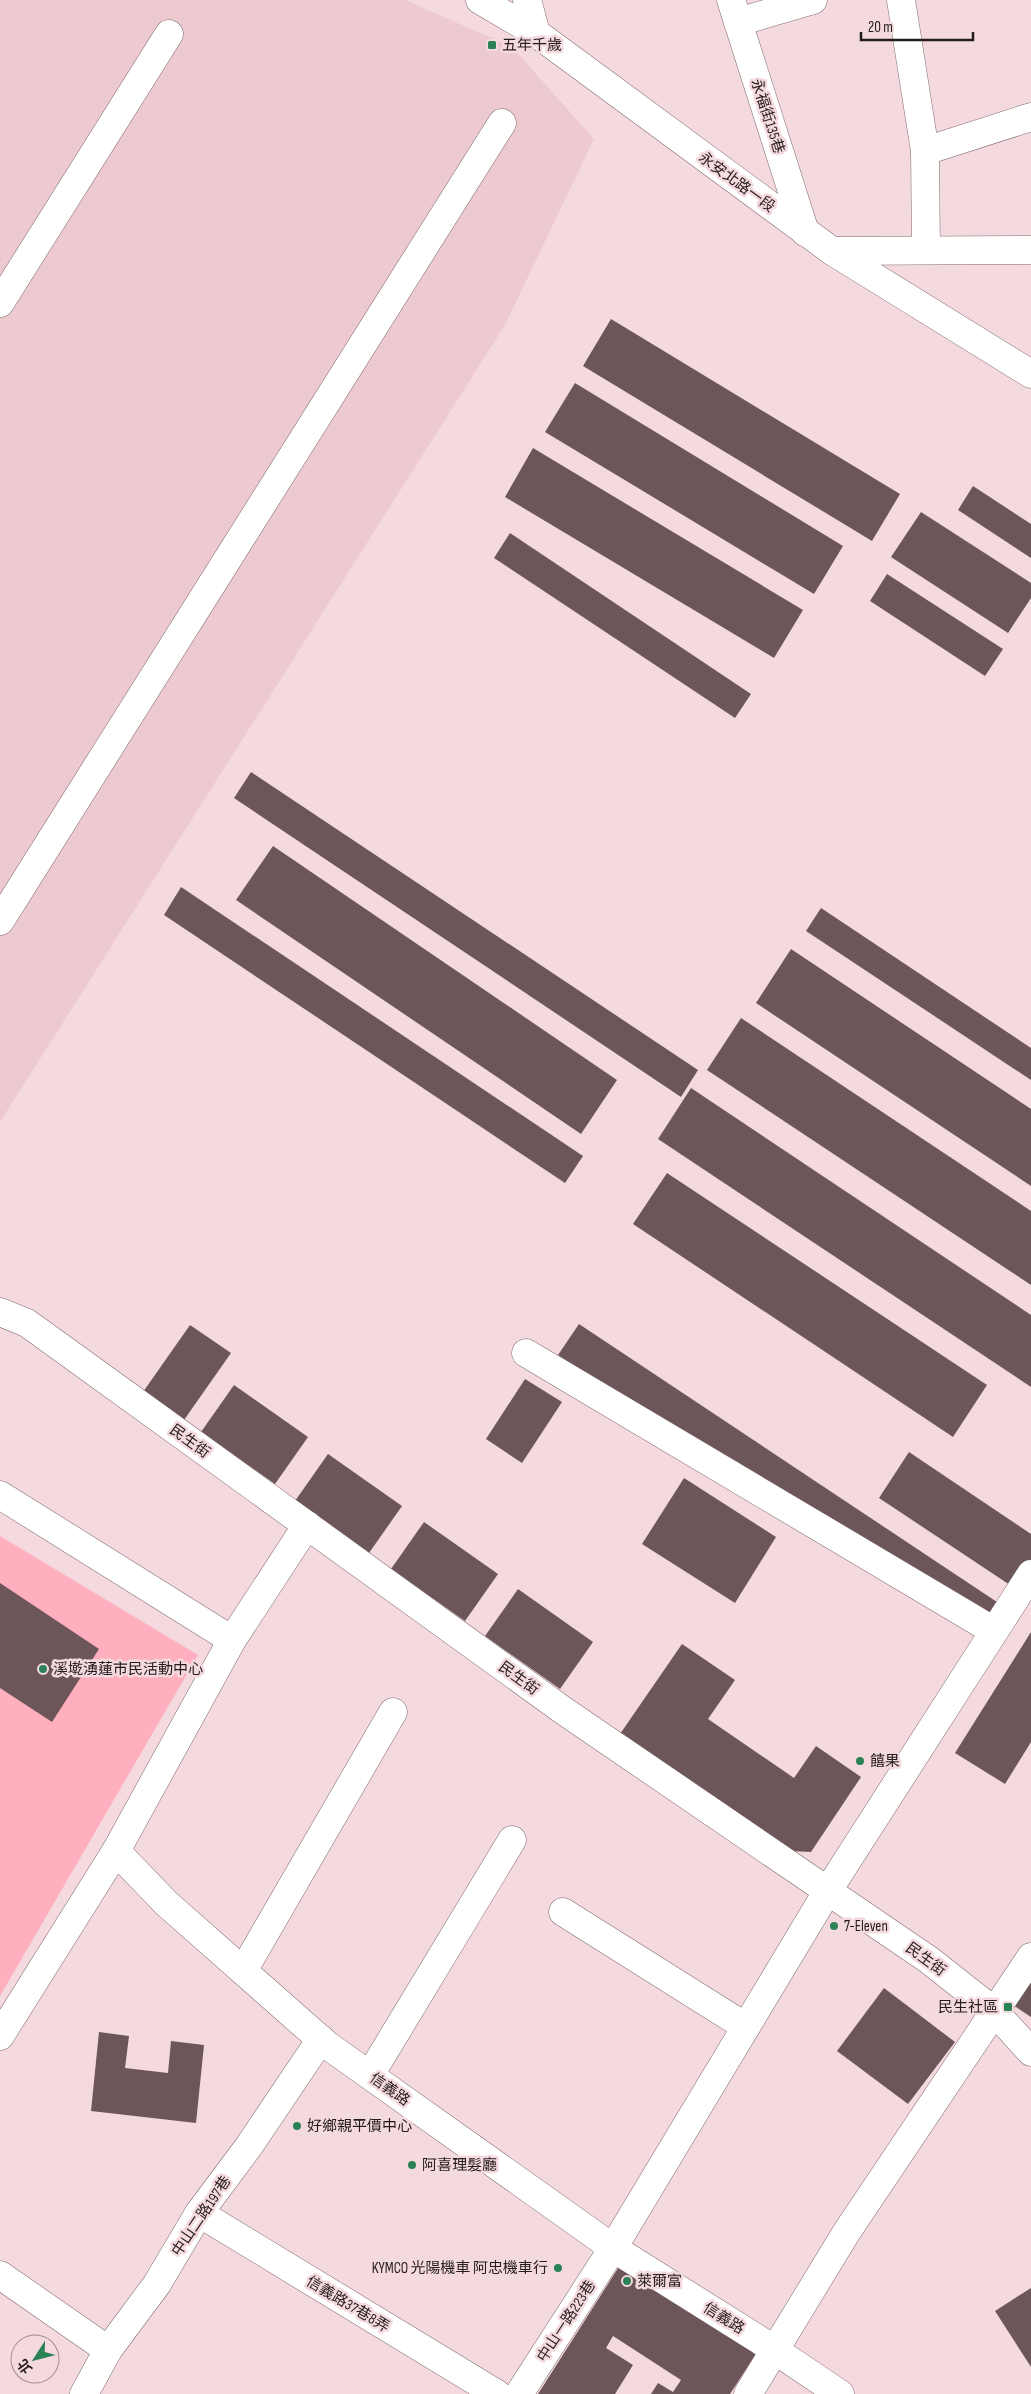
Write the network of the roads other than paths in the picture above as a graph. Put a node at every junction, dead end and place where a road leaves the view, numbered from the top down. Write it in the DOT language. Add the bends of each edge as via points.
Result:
graph roads {
  1 [pos="480,0"];
  2 [pos="527,0"];
  3 [pos="813,0"];
  4 [pos="901,0"];
  5 [pos="735,11"];
  6 [pos="169,34"];
  7 [pos="536,34"];
  8 [pos="1031,117"];
  9 [pos="502,122"];
  10 [pos="925,151"];
  11 [pos="804,232"];
  12 [pos="926,250"];
  13 [pos="1031,250"];
  14 [pos="832,251"];
  15 [pos="0,303"];
  16 [pos="1031,374"];
  17 [pos="0,921"];
  18 [pos="0,1312"];
  19 [pos="526,1353"];
  20 [pos="0,1495"];
  21 [pos="307,1525"];
  22 [pos="1031,1574"];
  23 [pos="994,1630"];
  24 [pos="232,1640"];
  25 [pos="393,1712"];
  26 [pos="512,1840"];
  27 [pos="116,1851"];
  28 [pos="827,1892"];
  29 [pos="563,1912"];
  30 [pos="1031,1957"];
  31 [pos="243,1971"];
  32 [pos="994,2012"];
  33 [pos="746,2027"];
  34 [pos="0,2036"];
  35 [pos="321,2039"];
  36 [pos="1031,2052"];
  37 [pos="370,2075"];
  38 [pos="199,2213"];
  39 [pos="613,2248"];
  40 [pos="0,2275"];
  41 [pos="108,2350"];
  42 [pos="775,2350"];
  43 [pos="92,2391"];
  44 [pos="498,2394"];
  45 [pos="518,2394"];
  46 [pos="748,2394"];
  47 [pos="840,2394"];
  1 -- 7 [label="street, 永安北路一段"];
  2 -- 7 [label="street"];
  3 -- 5 [label="street"];
  4 -- 10 [label="street"];
  5 -- 11 [label="street, 永福街135巷"];
  6 -- 15 [label="street"];
  7 -- 11 [label="street, 永安北路一段"];
  8 -- 10 [label="street"];
  9 -- 17 [label="street"];
  10 -- 12 [label="street"];
  11 -- 14 [label="street, 永安北路一段"];
  12 -- 13 [label="street"];
  12 -- 14 [label="street"];
  14 -- 16 [label="street, 永安北路一段"];
  18 -- 21 [label="street, 民生街" via="27,1323"];
  19 -- 23 [label="street"];
  20 -- 24 [label="street"];
  21 -- 24 [label="street"];
  21 -- 28 [label="street, 民生街" via="564,1710"];
  22 -- 23 [label="street, 中山一路223巷"];
  23 -- 28 [label="street, 中山一路223巷"];
  24 -- 27 [label="street"];
  25 -- 31 [label="street"];
  26 -- 37 [label="street"];
  27 -- 31 [label="street, 信義路" via="166,1903"];
  27 -- 34 [label="street"];
  28 -- 32 [label="street, 民生街" via="928,1960"];
  28 -- 33 [label="street, 中山一路223巷"];
  29 -- 33 [label="street"];
  30 -- 32 [label="street"];
  31 -- 35 [label="street, 信義路"];
  32 -- 36 [label="street, 民生街"];
  32 -- 42 [label="street" via="846,2233"];
  33 -- 39 [label="street, 中山一路223巷"];
  35 -- 37 [label="street, 信義路"];
  35 -- 38 [label="street, 中山二路197巷" via="250,2146"];
  37 -- 39 [label="street, 信義路"];
  38 -- 41 [label="street, 中山二路197巷" via="157,2284"];
  38 -- 44 [label="street, 信義路37巷8弄"];
  39 -- 42 [label="street, 信義路"];
  39 -- 45 [label="street, 中山一路223巷"];
  40 -- 41 [label="street"];
  41 -- 43 [label="street, 中山二路197巷"];
  42 -- 46 [label="street"];
  42 -- 47 [label="street, 信義路"];
}
